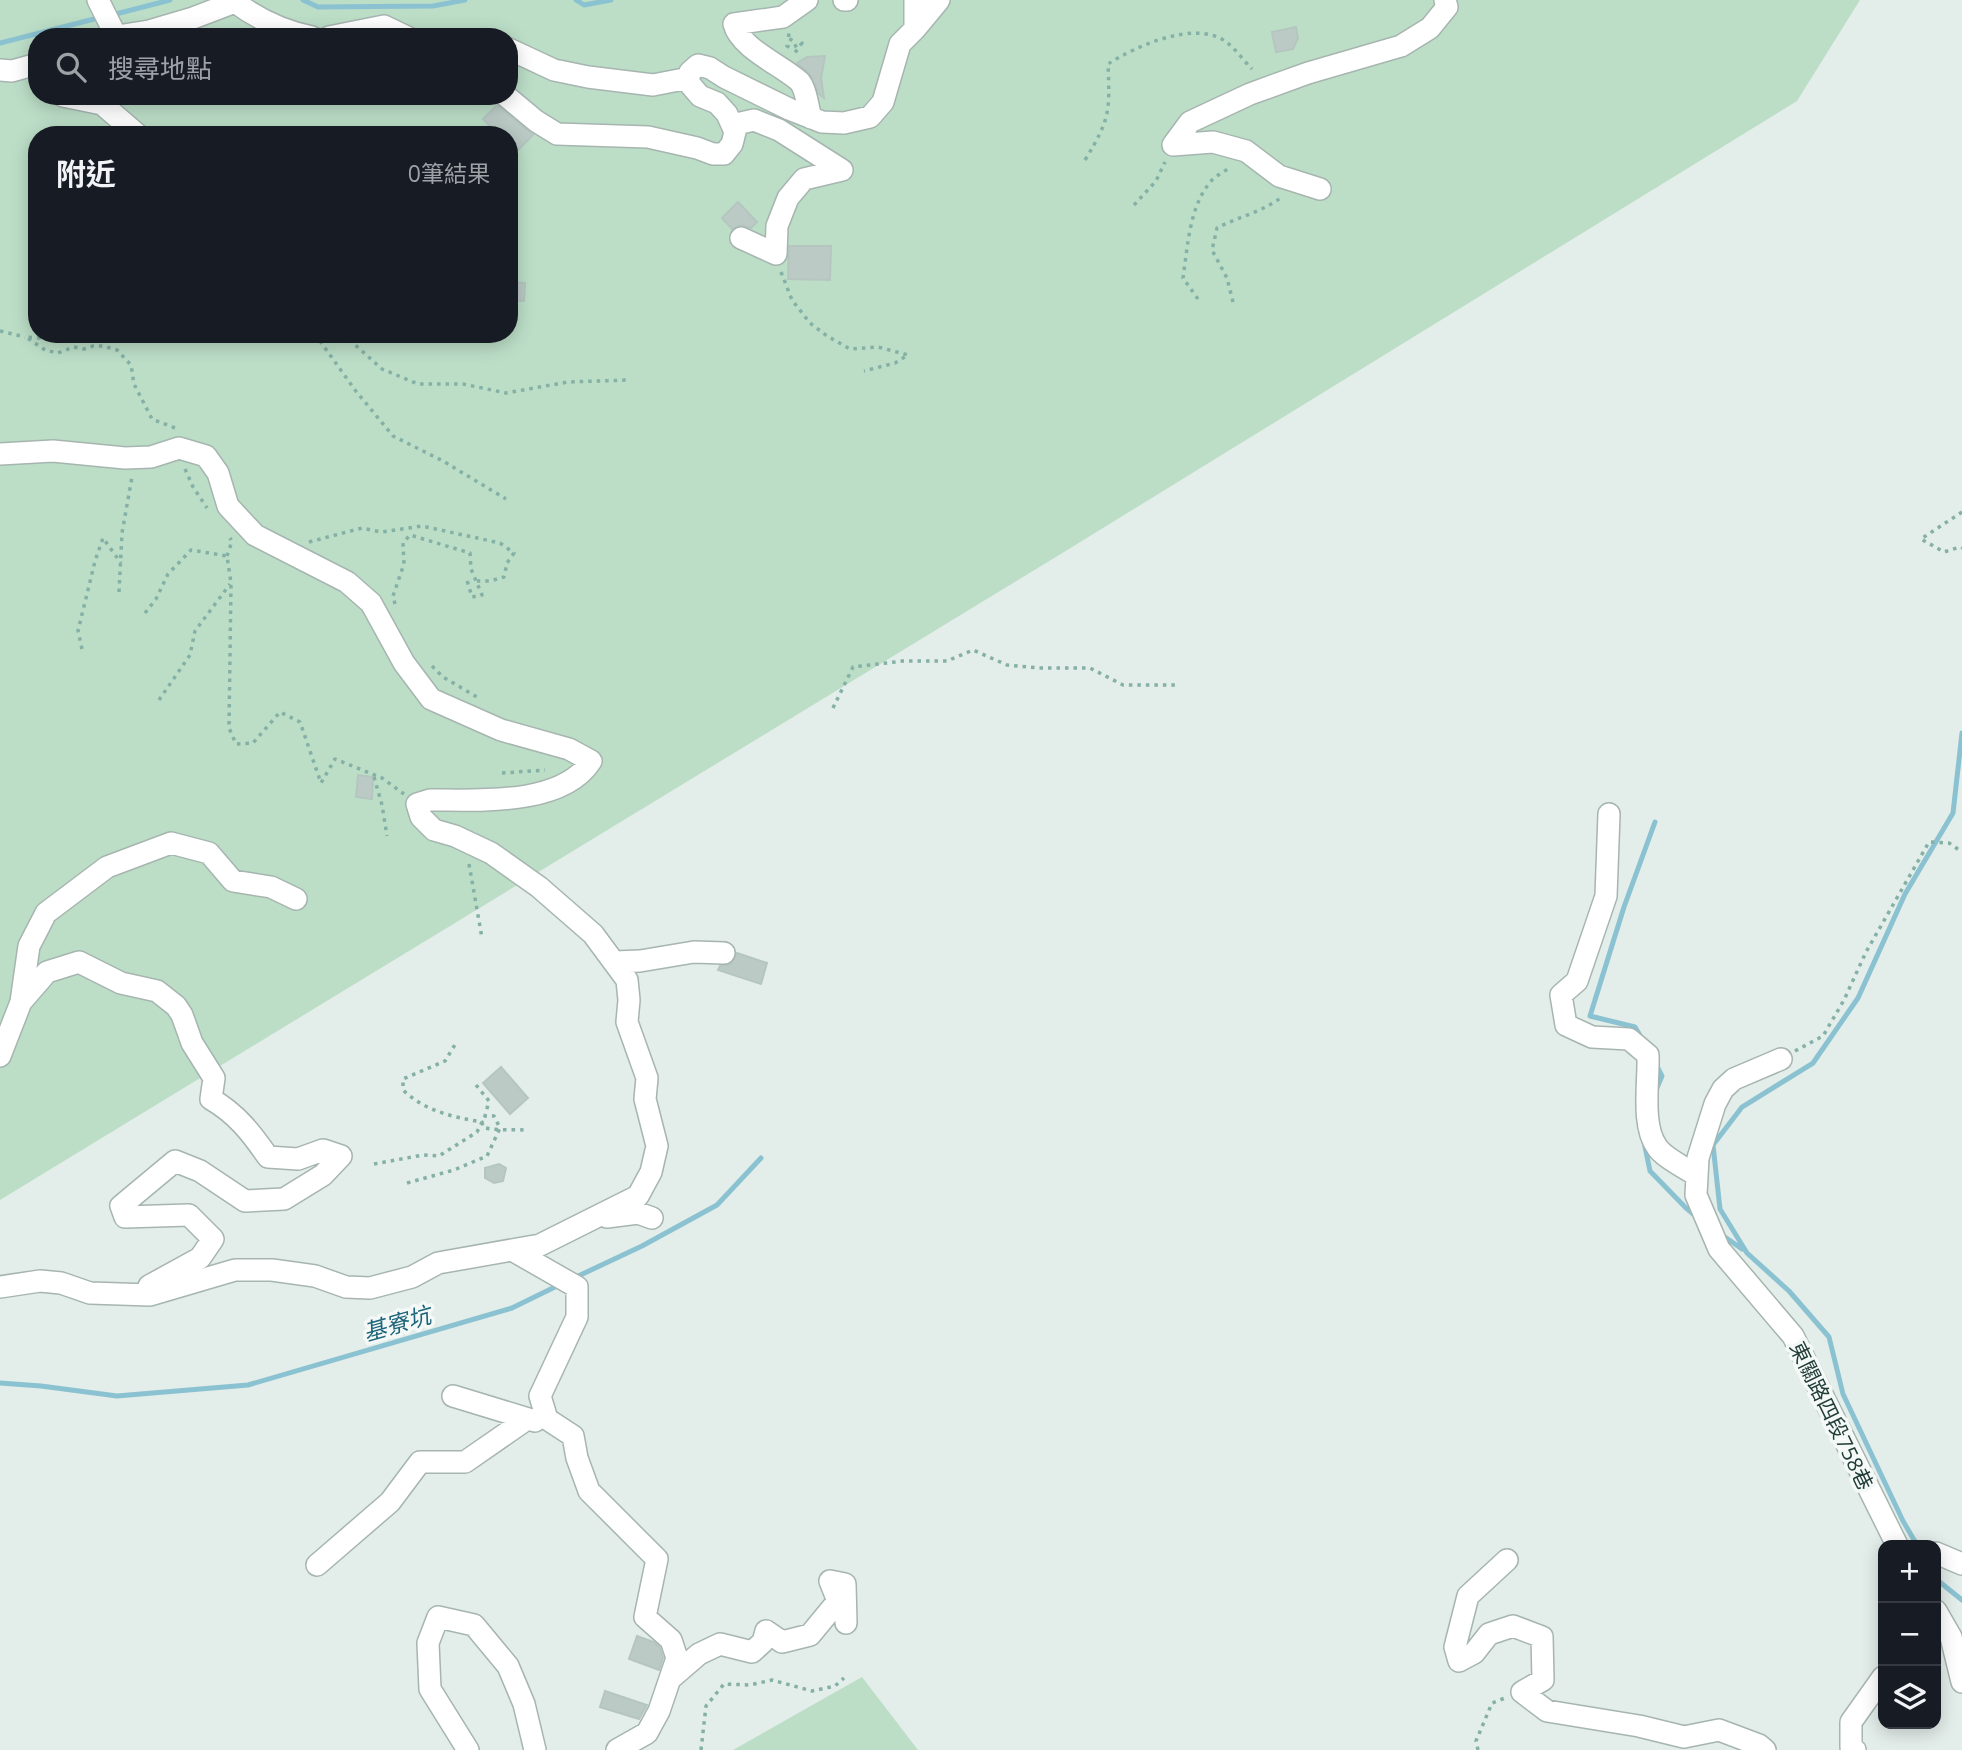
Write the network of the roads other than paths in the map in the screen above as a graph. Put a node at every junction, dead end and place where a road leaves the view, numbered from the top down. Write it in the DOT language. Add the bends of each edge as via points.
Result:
graph roads {
  1 [pos="98,0"];
  2 [pos="807,0"];
  3 [pos="915,0"];
  4 [pos="939,0"];
  5 [pos="1445,0"];
  6 [pos="235,1"];
  7 [pos="110,28"];
  8 [pos="159,28"];
  9 [pos="279,28"];
  10 [pos="915,29"];
  11 [pos="518,53"];
  12 [pos="28,67"];
  13 [pos="0,70"];
  14 [pos="689,78"];
  15 [pos="103,105"];
  16 [pos="517,105"];
  17 [pos="811,118"];
  18 [pos="732,125"];
  19 [pos="128,126"];
  20 [pos="1320,189"];
  21 [pos="741,238"];
  22 [pos="0,454"];
  23 [pos="1609,814"];
  24 [pos="296,899"];
  25 [pos="723,953"];
  26 [pos="615,962"];
  27 [pos="21,1002"];
  28 [pos="0,1056"];
  29 [pos="1781,1059"];
  30 [pos="1697,1176"];
  31 [pos="593,1218"];
  32 [pos="652,1219"];
  33 [pos="512,1250"];
  34 [pos="0,1287"];
  35 [pos="131,1295"];
  36 [pos="453,1396"];
  37 [pos="527,1419"];
  38 [pos="564,1430"];
  39 [pos="1895,1540"];
  40 [pos="1941,1555"];
  41 [pos="1507,1560"];
  42 [pos="1962,1564"];
  43 [pos="317,1565"];
  44 [pos="1941,1620"];
  45 [pos="846,1623"];
  46 [pos="670,1679"];
  47 [pos="1962,1682"];
  48 [pos="1878,1684"];
  49 [pos="468,1750"];
  50 [pos="535,1750"];
  51 [pos="617,1750"];
  52 [pos="1765,1750"];
  53 [pos="1855,1750"];
  1 -- 7 [label="street"];
  2 -- 17 [label="street" via="783,17 734,24 746,42 801,83"];
  3 -- 10 [label="street"];
  4 -- 10 [label="street"];
  5 -- 20 [label="street" via="1447,7 1430,28 1401,46 1250,94 1190,122 1173,145 1213,142 1246,151 1279,176"];
  6 -- 8 [label="street"];
  6 -- 9 [label="street"];
  10 -- 17 [label="street" via="900,44 883,102 870,117 844,122"];
  11 -- 14 [label="street" via="554,70 588,77 653,85"];
  12 -- 13 [label="street"];
  14 -- 17 [label="street" via="698,65 710,68"];
  14 -- 18 [label="street" via="701,96 717,103"];
  15 -- 19 [label="street"];
  16 -- 18 [label="street" via="557,134 649,137 713,155 724,154 732,144"];
  18 -- 21 [label="street" via="754,120 779,130 842,170 804,179 788,198 777,226 776,254"];
  22 -- 26 [label="street" via="53,451 135,458 179,447 206,456 218,473 228,506 255,535 347,582 371,603 404,663 431,699 501,730 569,749 591,761 583,773 526,797 417,804 421,817 434,830 491,853 540,887 593,934"];
  23 -- 30 [label="street" via="1605,896 1577,981 1561,995 1566,1024 1592,1037 1629,1039 1648,1055 1646,1118 1657,1148"];
  24 -- 27 [label="street" via="271,887 233,881 209,853 171,843 107,867 46,913 29,946"];
  25 -- 26 [label="street"];
  26 -- 31 [label="street" via="627,980 627,1022 647,1077 645,1099 657,1146 651,1172 638,1196"];
  27 -- 28 [label="street"];
  27 -- 35 [label="street" via="47,972 79,962 121,984 157,992 182,1015 192,1043 214,1078 211,1099 250,1130 268,1157 298,1159 323,1150 341,1156 323,1175 284,1199 245,1201 200,1171 175,1161 121,1206 125,1217 189,1215 213,1239 200,1258"];
  29 -- 30 [label="street, 東關路四段758巷" via="1723,1088 1698,1158"];
  30 -- 39 [label="street, 東關路四段758巷" via="1696,1195 1719,1249 1793,1336"];
  31 -- 32 [label="street" via="638,1213"];
  31 -- 33 [label="street" via="540,1245"];
  33 -- 35 [label="street" via="438,1263 412,1277 370,1288 272,1270 235,1270 150,1295"];
  33 -- 38 [label="street" via="578,1287 577,1317 540,1396 547,1419"];
  34 -- 35 [label="street" via="61,1283 90,1293"];
  36 -- 37 [label="street"];
  37 -- 38 [label="street"];
  37 -- 43 [label="street" via="465,1462 420,1462 390,1502"];
  38 -- 46 [label="street" via="573,1436 589,1490 657,1559 645,1616 671,1640 677,1658"];
  40 -- 42 [label="street"];
  41 -- 52 [label="street" via="1468,1596 1455,1647 1459,1661 1474,1653 1489,1634 1513,1626 1542,1637 1542,1680 1522,1692 1547,1711 1684,1737 1719,1730"];
  44 -- 47 [label="street" via="1951,1637"];
  45 -- 46 [label="street" via="845,1584 830,1581 838,1601 810,1635 782,1642 766,1631 763,1642 752,1652 720,1644 699,1654"];
  46 -- 51 [label="street" via="647,1733"];
  48 -- 53 [label="street" via="1851,1722 1851,1747"];
  49 -- 50 [label="street" via="430,1689 428,1643 438,1617 474,1625 508,1666 524,1704"];
}
